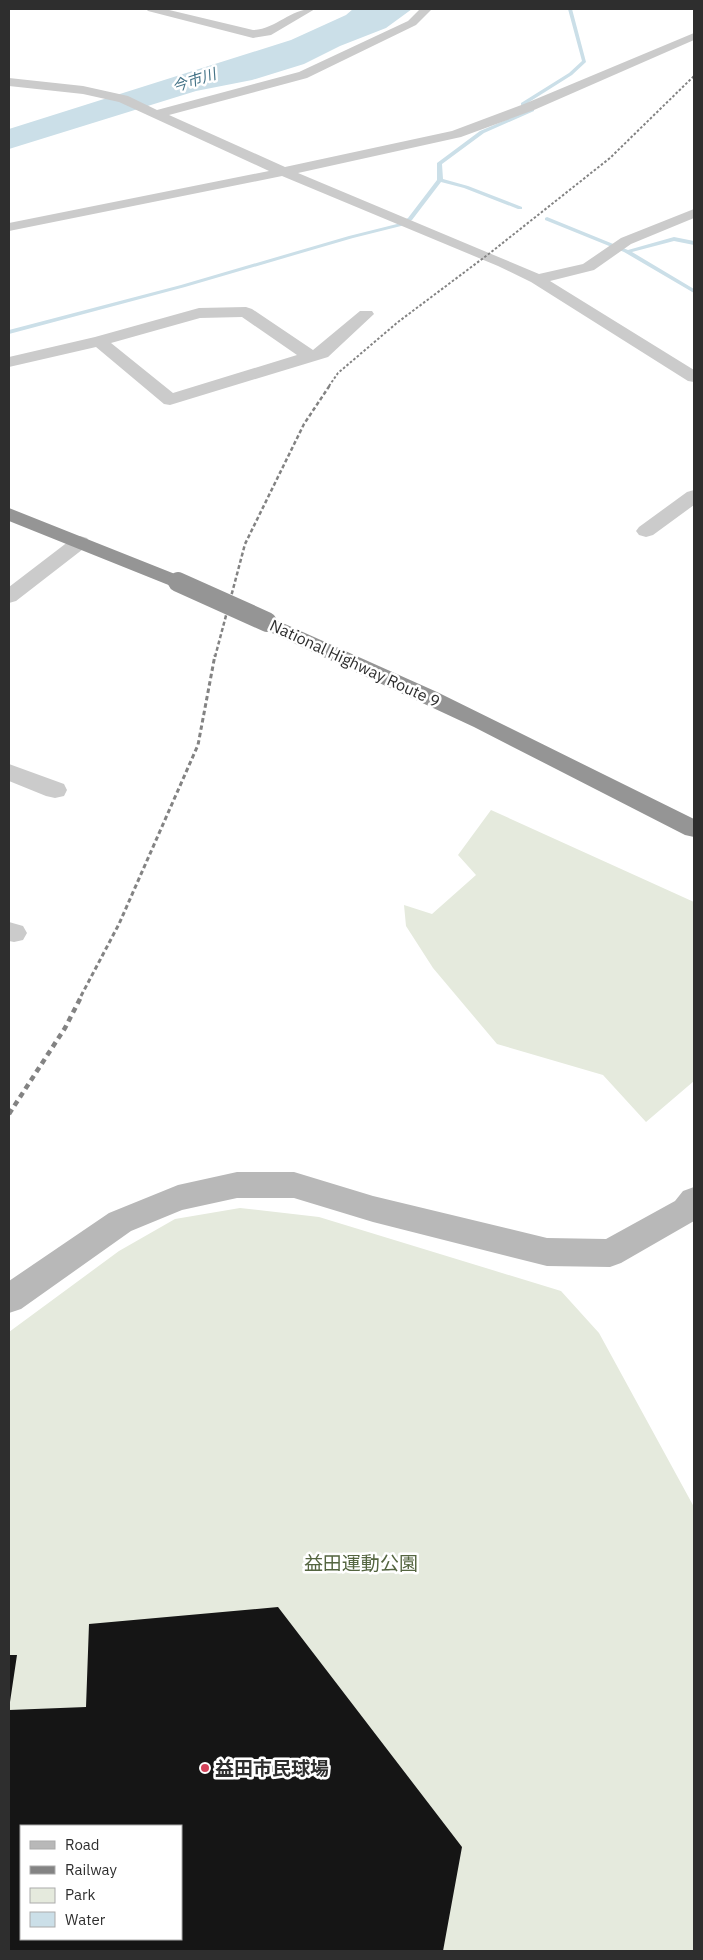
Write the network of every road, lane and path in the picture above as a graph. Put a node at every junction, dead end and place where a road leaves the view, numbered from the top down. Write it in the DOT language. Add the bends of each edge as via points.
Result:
graph roads {
  1 [pos="152,9"];
  2 [pos="309,9"];
  3 [pos="426,9"];
  4 [pos="694,36"];
  5 [pos="9,82"];
  6 [pos="152,112"];
  7 [pos="283,172"];
  8 [pos="694,213"];
  9 [pos="9,228"];
  10 [pos="537,279"];
  11 [pos="366,314"];
  12 [pos="98,341"];
  13 [pos="311,357"];
  14 [pos="9,362"];
  15 [pos="694,377"];
  16 [pos="694,496"];
  17 [pos="9,514"];
  18 [pos="646,531"];
  19 [pos="80,542"];
  20 [pos="9,597"];
  21 [pos="9,772"];
  22 [pos="55,790"];
  23 [pos="694,829"];
  24 [pos="691,1211"];
  25 [pos="9,1300"];
  1 -- 2 [label="street" via="253,34 267,33"];
  3 -- 6 [label="street" via="412,24 303,75"];
  4 -- 7 [label="street" via="529,107 456,134"];
  5 -- 6 [label="street" via="100,94"];
  6 -- 7 [label="street"];
  7 -- 9 [label="street"];
  7 -- 10 [label="street"];
  8 -- 10 [label="street" via="626,241 588,267"];
  10 -- 15 [label="street"];
  11 -- 13 [label="street" via="322,353"];
  12 -- 13 [label="street" via="199,313 246,312"];
  12 -- 13 [label="street" via="170,400"];
  12 -- 14 [label="street"];
  16 -- 18 [label="street"];
  17 -- 19 [label="highway, National Highway Route 9"];
  19 -- 20 [label="street"];
  19 -- 23 [label="highway, National Highway Route 9, bridge" via="178,582 389,677"];
  21 -- 22 [label="street"];
  24 -- 25 [label="street" via="610,1253 547,1252 373,1209 294,1185 237,1185 178,1198 120,1222"];
}
